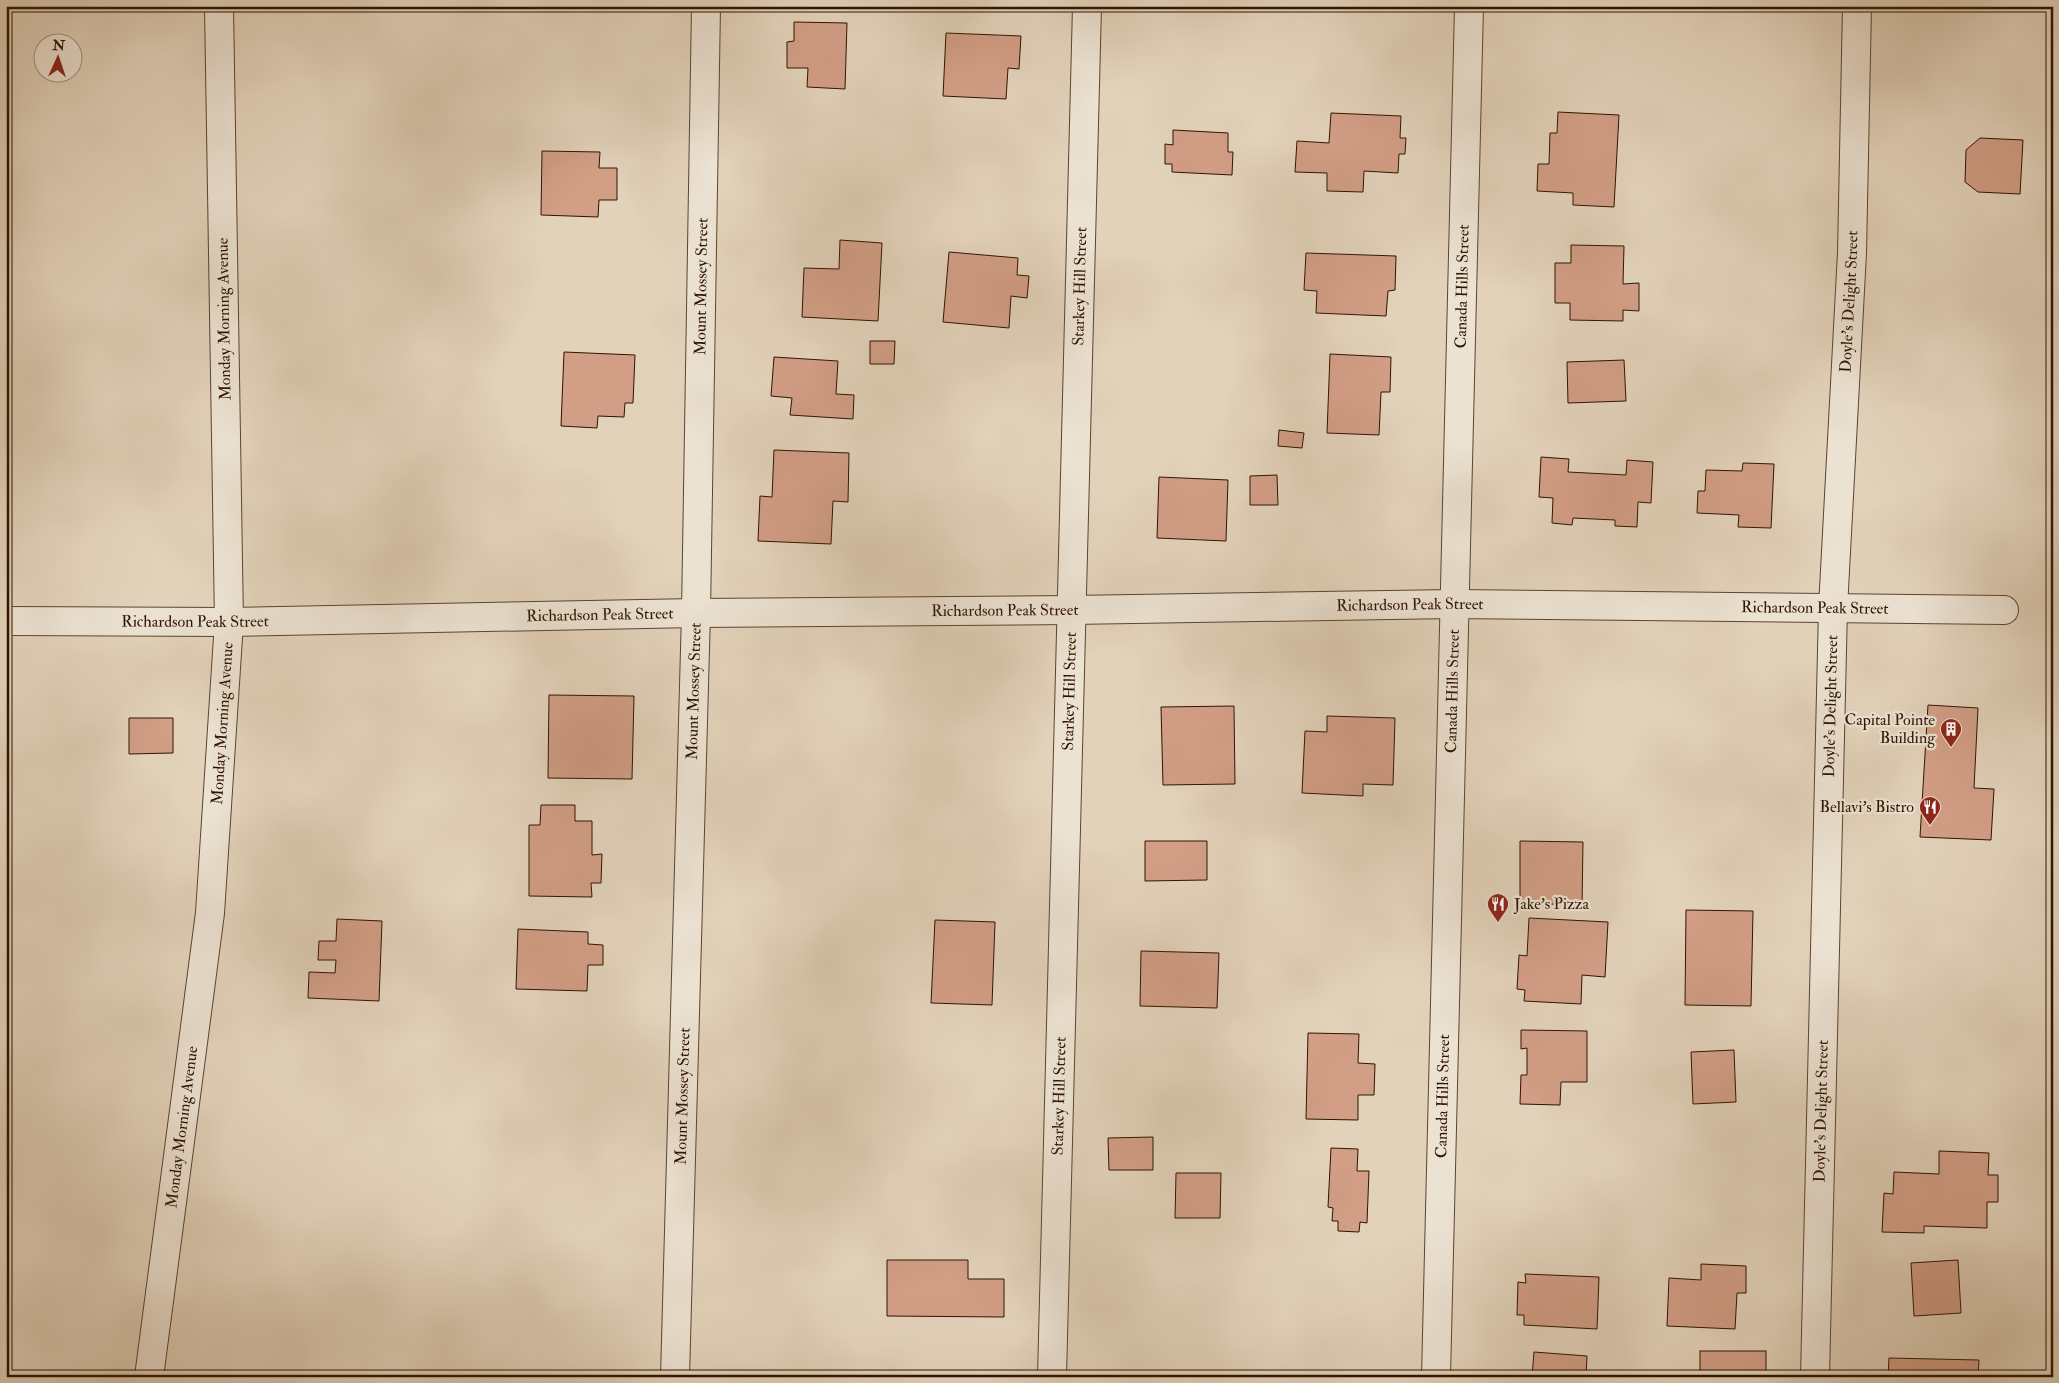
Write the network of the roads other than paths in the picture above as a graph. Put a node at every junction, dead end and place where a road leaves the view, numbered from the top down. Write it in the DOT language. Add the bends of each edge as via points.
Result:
graph roads {
  1 [pos="219,6"];
  2 [pos="706,6"];
  3 [pos="1087,6"];
  4 [pos="1469,6"];
  5 [pos="1857,6"];
  6 [pos="1453,604"];
  7 [pos="1833,608"];
  8 [pos="1071,610"];
  9 [pos="2004,610"];
  10 [pos="696,613"];
  11 [pos="6,621"];
  12 [pos="229,622"];
  13 [pos="149,1377"];
  14 [pos="676,1377"];
  15 [pos="1052,1377"];
  16 [pos="1436,1377"];
  17 [pos="1815,1377"];
  1 -- 12 [label="street, Monday Morning Avenue"];
  2 -- 10 [label="street, Mount Mossey Street"];
  3 -- 8 [label="street, Starkey Hill Street"];
  4 -- 6 [label="street, Canada Hills Street"];
  5 -- 7 [label="street, Doyle's Delight Street" via="1852,253"];
  6 -- 7 [label="street, Richardson Peak Street"];
  6 -- 8 [label="street, Richardson Peak Street"];
  6 -- 16 [label="street, Canada Hills Street"];
  7 -- 9 [label="street, Richardson Peak Street"];
  7 -- 17 [label="street, Doyle's Delight Street"];
  8 -- 10 [label="street, Richardson Peak Street"];
  8 -- 15 [label="street, Starkey Hill Street"];
  10 -- 12 [label="street, Richardson Peak Street"];
  10 -- 14 [label="street, Mount Mossey Street"];
  11 -- 12 [label="street, Richardson Peak Street"];
  12 -- 13 [label="street, Monday Morning Avenue" via="210,913"];
}
